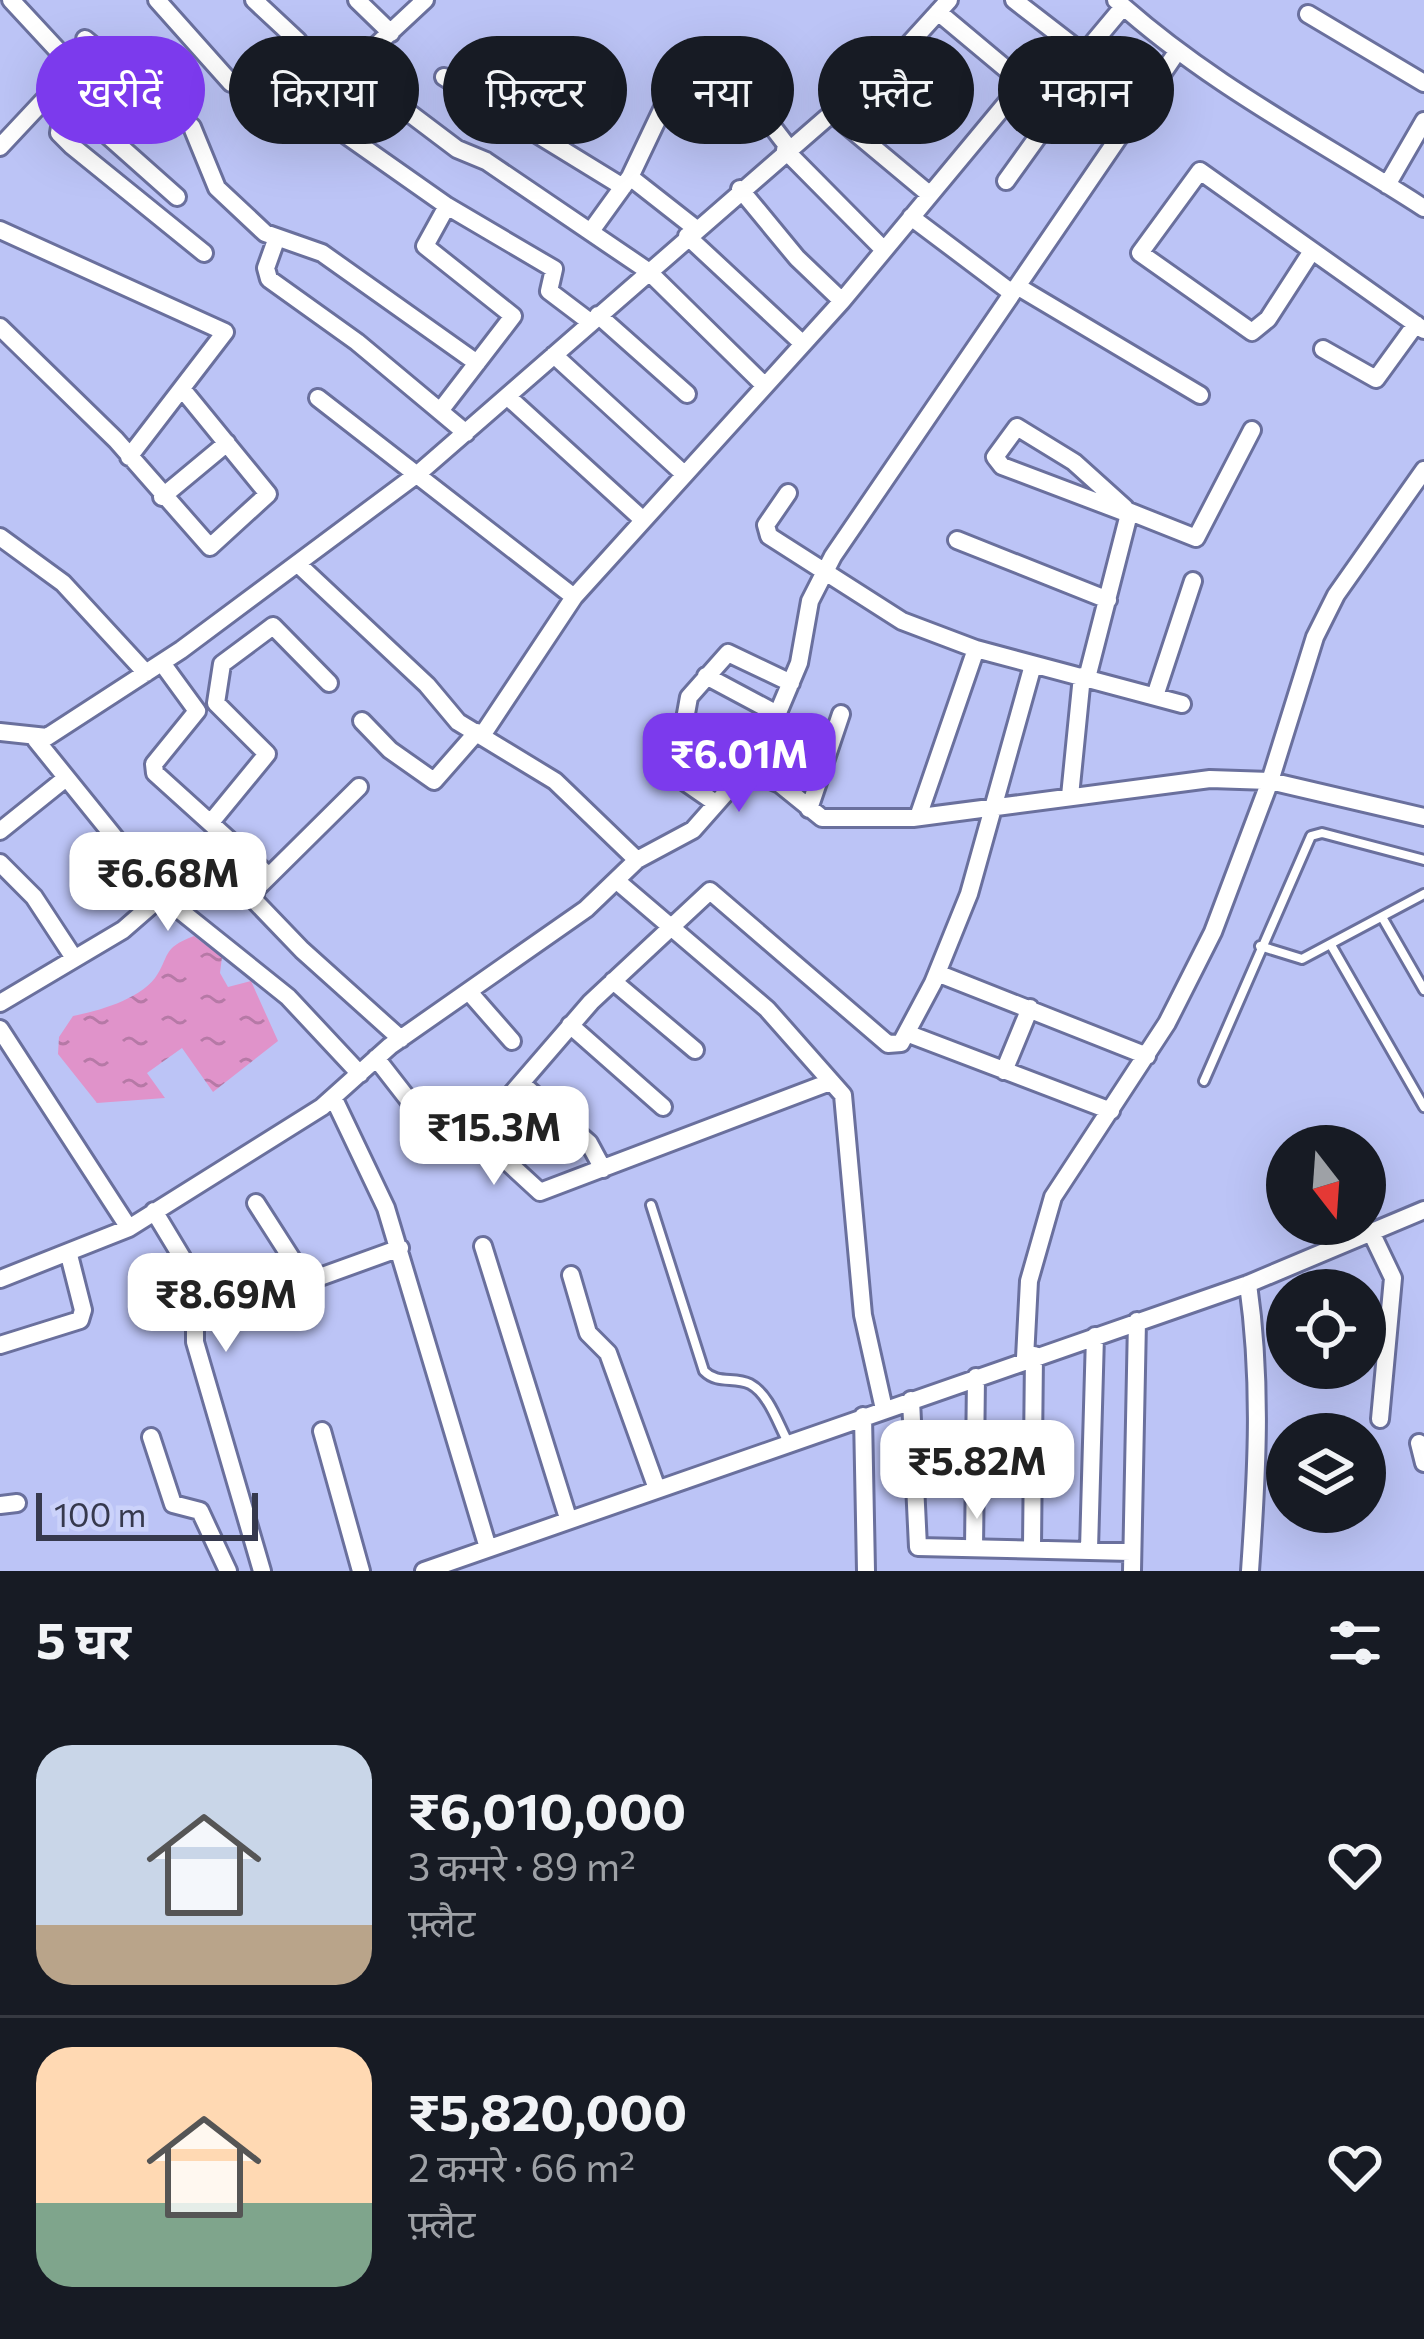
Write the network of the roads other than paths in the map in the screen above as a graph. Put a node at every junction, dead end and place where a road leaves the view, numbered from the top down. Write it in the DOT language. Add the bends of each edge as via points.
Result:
graph roads {
  1 [pos="11,0"];
  2 [pos="157,0"];
  3 [pos="254,0"];
  4 [pos="357,0"];
  5 [pos="424,0"];
  6 [pos="1014,0"];
  7 [pos="1120,3"];
  8 [pos="944,6"];
  9 [pos="1308,14"];
  10 [pos="391,33"];
  11 [pos="46,36"];
  12 [pos="294,36"];
  13 [pos="388,36"];
  14 [pos="913,36"];
  15 [pos="1061,36"];
  16 [pos="1097,36"];
  17 [pos="1177,52"];
  18 [pos="229,81"];
  19 [pos="1424,83"];
  20 [pos="36,109"];
  21 [pos="419,121"];
  22 [pos="1424,121"];
  23 [pos="818,124"];
  24 [pos="70,144"];
  25 [pos="117,144"];
  26 [pos="197,144"];
  27 [pos="357,144"];
  28 [pos="561,144"];
  29 [pos="869,144"];
  30 [pos="1033,144"];
  31 [pos="0,147"];
  32 [pos="787,148"];
  33 [pos="1006,181"];
  34 [pos="627,182"];
  35 [pos="1387,185"];
  36 [pos="740,189"];
  37 [pos="928,194"];
  38 [pos="177,197"];
  39 [pos="447,206"];
  40 [pos="1424,208"];
  41 [pos="911,218"];
  42 [pos="0,230"];
  43 [pos="591,231"];
  44 [pos="691,232"];
  45 [pos="276,240"];
  46 [pos="884,250"];
  47 [pos="1312,251"];
  48 [pos="204,253"];
  49 [pos="649,271"];
  50 [pos="1014,290"];
  51 [pos="842,301"];
  52 [pos="594,318"];
  53 [pos="0,327"];
  54 [pos="1420,327"];
  55 [pos="803,344"];
  56 [pos="1323,349"];
  57 [pos="554,355"];
  58 [pos="477,363"];
  59 [pos="763,384"];
  60 [pos="183,390"];
  61 [pos="687,394"];
  62 [pos="1200,395"];
  63 [pos="508,397"];
  64 [pos="318,398"];
  65 [pos="440,411"];
  66 [pos="1252,430"];
  67 [pos="466,433"];
  68 [pos="227,443"];
  69 [pos="129,457"];
  70 [pos="1424,470"];
  71 [pos="420,472"];
  72 [pos="684,474"];
  73 [pos="788,493"];
  74 [pos="162,496"];
  75 [pos="1126,510"];
  76 [pos="641,518"];
  77 [pos="0,536"];
  78 [pos="957,540"];
  79 [pos="299,566"];
  80 [pos="824,572"];
  81 [pos="1193,581"];
  82 [pos="574,597"];
  83 [pos="1108,600"];
  84 [pos="976,649"];
  85 [pos="1033,664"];
  86 [pos="154,668"];
  87 [pos="706,676"];
  88 [pos="1084,677"];
  89 [pos="329,683"];
  90 [pos="791,683"];
  91 [pos="1155,696"];
  92 [pos="1182,704"];
  93 [pos="841,714"];
  94 [pos="779,715"];
  95 [pos="362,722"];
  96 [pos="0,732"];
  97 [pos="480,733"];
  98 [pos="36,740"];
  99 [pos="750,771"];
  100 [pos="66,778"];
  101 [pos="1270,781"];
  102 [pos="358,787"];
  103 [pos="1070,796"];
  104 [pos="714,802"];
  105 [pos="996,807"];
  106 [pos="809,809"];
  107 [pos="918,817"];
  108 [pos="1424,817"];
  109 [pos="212,821"];
  110 [pos="0,831"];
  111 [pos="637,860"];
  112 [pos="1424,860"];
  113 [pos="0,862"];
  114 [pos="269,876"];
  115 [pos="617,881"];
  116 [pos="1424,894"];
  117 [pos="162,896"];
  118 [pos="1382,917"];
  119 [pos="670,926"];
  120 [pos="1330,945"];
  121 [pos="1260,946"];
  122 [pos="74,958"];
  123 [pos="937,973"];
  124 [pos="614,981"];
  125 [pos="1424,989"];
  126 [pos="470,993"];
  127 [pos="0,1003"];
  128 [pos="1030,1008"];
  129 [pos="570,1025"];
  130 [pos="909,1034"];
  131 [pos="401,1039"];
  132 [pos="2,1040"];
  133 [pos="512,1041"];
  134 [pos="695,1050"];
  135 [pos="1147,1056"];
  136 [pos="376,1058"];
  137 [pos="1004,1071"];
  138 [pos="359,1074"];
  139 [pos="830,1082"];
  140 [pos="1204,1082"];
  141 [pos="520,1083"];
  142 [pos="334,1099"];
  143 [pos="663,1107"];
  144 [pos="1424,1107"];
  145 [pos="1111,1111"];
  146 [pos="439,1138"];
  147 [pos="602,1169"];
  148 [pos="256,1203"];
  149 [pos="651,1205"];
  150 [pos="1424,1210"];
  151 [pos="154,1211"];
  152 [pos="1386,1224"];
  153 [pos="129,1228"];
  154 [pos="1335,1245"];
  155 [pos="1377,1245"];
  156 [pos="483,1246"];
  157 [pos="400,1248"];
  158 [pos="69,1256"];
  159 [pos="571,1275"];
  160 [pos="0,1280"];
  161 [pos="306,1281"];
  162 [pos="1248,1283"];
  163 [pos="215,1312"];
  164 [pos="1137,1321"];
  165 [pos="1095,1336"];
  166 [pos="0,1345"];
  167 [pos="1030,1357"];
  168 [pos="976,1377"];
  169 [pos="911,1400"];
  170 [pos="884,1409"];
  171 [pos="1381,1413"];
  172 [pos="862,1417"];
  173 [pos="322,1431"];
  174 [pos="151,1436"];
  175 [pos="788,1442"];
  176 [pos="1419,1443"];
  177 [pos="1424,1463"];
  178 [pos="656,1486"];
  179 [pos="568,1518"];
  180 [pos="1032,1546"];
  181 [pos="488,1548"];
  182 [pos="974,1549"];
  183 [pos="1089,1549"];
  184 [pos="1132,1562"];
  185 [pos="228,1571"];
  186 [pos="262,1571"];
  187 [pos="361,1571"];
  188 [pos="424,1571"];
  189 [pos="866,1571"];
  190 [pos="1250,1571"];
  1 -- 11 [label="street"];
  2 -- 18 [label="street"];
  3 -- 12 [label="street"];
  4 -- 10 [label="street"];
  5 -- 10 [label="street"];
  6 -- 15 [label="street"];
  7 -- 16 [label="street"];
  7 -- 17 [label="street"];
  8 -- 14 [label="street"];
  8 -- 37 [label="street" via="1023,82"];
  9 -- 19 [label="street"];
  10 -- 13 [label="street"];
  17 -- 35 [label="street"];
  17 -- 50 [label="street"];
  20 -- 31 [label="street"];
  21 -- 43 [label="street"];
  22 -- 35 [label="street"];
  23 -- 32 [label="street"];
  24 -- 48 [label="street"];
  25 -- 38 [label="street"];
  26 -- 45 [label="street" via="217,188"];
  27 -- 39 [label="street"];
  28 -- 34 [label="street"];
  29 -- 37 [label="street"];
  30 -- 33 [label="street"];
  32 -- 34 [label="street" via="762,113 688,65"];
  32 -- 36 [label="street"];
  32 -- 46 [label="street"];
  34 -- 43 [label="street"];
  34 -- 44 [label="street"];
  35 -- 40 [label="street"];
  36 -- 44 [label="street"];
  36 -- 51 [label="street"];
  37 -- 41 [label="street"];
  39 -- 52 [label="street" via="554,269 549,290"];
  39 -- 58 [label="street" via="425,246 513,313"];
  41 -- 46 [label="street"];
  41 -- 50 [label="street"];
  42 -- 60 [label="street" via="223,330 225,338"];
  43 -- 49 [label="street"];
  44 -- 49 [label="street"];
  44 -- 55 [label="street"];
  45 -- 58 [label="street" via="322,254"];
  45 -- 65 [label="street" via="269,279"];
  46 -- 51 [label="street"];
  47 -- 47 [label="street" via="1252,332 1140,254 1197,171"];
  47 -- 54 [label="street"];
  49 -- 52 [label="street"];
  49 -- 59 [label="street"];
  50 -- 62 [label="street"];
  50 -- 80 [label="street"];
  51 -- 55 [label="street"];
  52 -- 57 [label="street"];
  52 -- 61 [label="street"];
  53 -- 69 [label="street"];
  54 -- 56 [label="street" via="1376,379"];
  55 -- 59 [label="street"];
  57 -- 63 [label="street"];
  57 -- 72 [label="street"];
  58 -- 65 [label="street"];
  59 -- 72 [label="street"];
  60 -- 68 [label="street"];
  60 -- 69 [label="street"];
  63 -- 67 [label="street"];
  63 -- 76 [label="street"];
  64 -- 71 [label="street"];
  65 -- 67 [label="street"];
  66 -- 75 [label="street" via="1196,538"];
  67 -- 71 [label="street"];
  68 -- 74 [label="street"];
  68 -- 74 [label="street" via="268,494 214,544 205,547"];
  69 -- 74 [label="street"];
  70 -- 101 [label="street" via="1315,637"];
  71 -- 79 [label="street"];
  71 -- 82 [label="street"];
  72 -- 76 [label="street"];
  73 -- 80 [label="street" via="767,534"];
  75 -- 75 [label="street" via="1002,466 995,457 1018,427 1074,462"];
  75 -- 83 [label="street"];
  76 -- 82 [label="street"];
  77 -- 86 [label="street"];
  78 -- 83 [label="street"];
  79 -- 86 [label="street"];
  79 -- 97 [label="street" via="448,713"];
  80 -- 84 [label="street" via="902,621"];
  80 -- 90 [label="street"];
  81 -- 91 [label="street"];
  82 -- 97 [label="street"];
  83 -- 88 [label="street"];
  84 -- 85 [label="street"];
  84 -- 107 [label="street"];
  85 -- 88 [label="street"];
  85 -- 105 [label="street"];
  86 -- 98 [label="street"];
  86 -- 109 [label="street" via="197,711 154,773"];
  87 -- 90 [label="street" via="728,653"];
  87 -- 94 [label="street"];
  87 -- 104 [label="street" via="689,697 675,774"];
  88 -- 91 [label="street"];
  88 -- 103 [label="street"];
  89 -- 109 [label="street" via="271,626 222,664 216,703 267,754"];
  90 -- 94 [label="street"];
  91 -- 92 [label="street"];
  93 -- 106 [label="street"];
  94 -- 99 [label="street"];
  95 -- 97 [label="street" via="434,781"];
  96 -- 98 [label="street"];
  97 -- 111 [label="street" via="589,808"];
  98 -- 100 [label="street"];
  99 -- 104 [label="street"];
  99 -- 106 [label="street"];
  100 -- 110 [label="street"];
  100 -- 117 [label="street"];
  101 -- 103 [label="street" via="1210,778"];
  101 -- 108 [label="street"];
  101 -- 135 [label="street" via="1213,932"];
  102 -- 114 [label="street"];
  103 -- 105 [label="street"];
  104 -- 111 [label="street" via="693,830"];
  105 -- 107 [label="street"];
  105 -- 123 [label="street"];
  106 -- 107 [label="street" via="822,818"];
  109 -- 114 [label="street"];
  111 -- 115 [label="street"];
  112 -- 121 [label="lane" via="1315,833"];
  113 -- 122 [label="street"];
  114 -- 131 [label="street" via="254,894 259,907"];
  115 -- 119 [label="street"];
  115 -- 126 [label="street"];
  116 -- 118 [label="lane"];
  117 -- 122 [label="street"];
  117 -- 138 [label="street" via="288,997"];
  118 -- 120 [label="lane"];
  118 -- 125 [label="lane"];
  119 -- 124 [label="street"];
  119 -- 130 [label="street" via="715,891 888,1045"];
  119 -- 139 [label="street" via="766,1009"];
  120 -- 121 [label="lane" via="1302,959"];
  120 -- 144 [label="lane"];
  121 -- 140 [label="lane"];
  122 -- 127 [label="street"];
  123 -- 128 [label="street"];
  123 -- 130 [label="street"];
  124 -- 129 [label="street"];
  124 -- 134 [label="street"];
  126 -- 131 [label="street"];
  126 -- 133 [label="street"];
  128 -- 135 [label="street"];
  128 -- 137 [label="street"];
  129 -- 141 [label="street"];
  129 -- 143 [label="street"];
  130 -- 137 [label="street"];
  131 -- 136 [label="street"];
  132 -- 153 [label="street"];
  135 -- 145 [label="street"];
  136 -- 138 [label="street"];
  136 -- 146 [label="street"];
  137 -- 145 [label="street"];
  138 -- 142 [label="street"];
  139 -- 147 [label="street"];
  139 -- 170 [label="street" via="846,1106 863,1316"];
  141 -- 147 [label="street" via="589,1143"];
  141 -- 147 [label="street" via="478,1137 538,1192"];
  142 -- 151 [label="street"];
  142 -- 157 [label="street"];
  145 -- 167 [label="street" via="1053,1197 1029,1281"];
  148 -- 161 [label="street"];
  149 -- 175 [label="lane" via="704,1371 758,1390"];
  150 -- 152 [label="street"];
  151 -- 153 [label="street"];
  151 -- 163 [label="street"];
  153 -- 158 [label="street"];
  154 -- 162 [label="street"];
  155 -- 171 [label="street" via="1393,1278"];
  156 -- 179 [label="street"];
  157 -- 161 [label="street"];
  157 -- 181 [label="street"];
  158 -- 160 [label="street"];
  158 -- 166 [label="street" via="80,1320"];
  159 -- 178 [label="street"];
  161 -- 163 [label="street"];
  162 -- 164 [label="street"];
  162 -- 190 [label="street" via="1261,1442"];
  163 -- 186 [label="street" via="195,1322 195,1342"];
  164 -- 165 [label="street"];
  164 -- 184 [label="street"];
  165 -- 167 [label="street"];
  165 -- 183 [label="street"];
  167 -- 168 [label="street"];
  167 -- 180 [label="street"];
  168 -- 169 [label="street"];
  168 -- 182 [label="street"];
  169 -- 170 [label="street"];
  169 -- 182 [label="street" via="917,1545"];
  170 -- 172 [label="street"];
  172 -- 175 [label="street"];
  172 -- 189 [label="street"];
  173 -- 187 [label="street"];
  174 -- 185 [label="street" via="172,1504 200,1511"];
  175 -- 178 [label="street"];
  176 -- 177 [label="street"];
  178 -- 179 [label="street"];
  179 -- 181 [label="street"];
  180 -- 182 [label="street"];
  180 -- 183 [label="street"];
  181 -- 188 [label="street"];
  183 -- 184 [label="street"];
}
